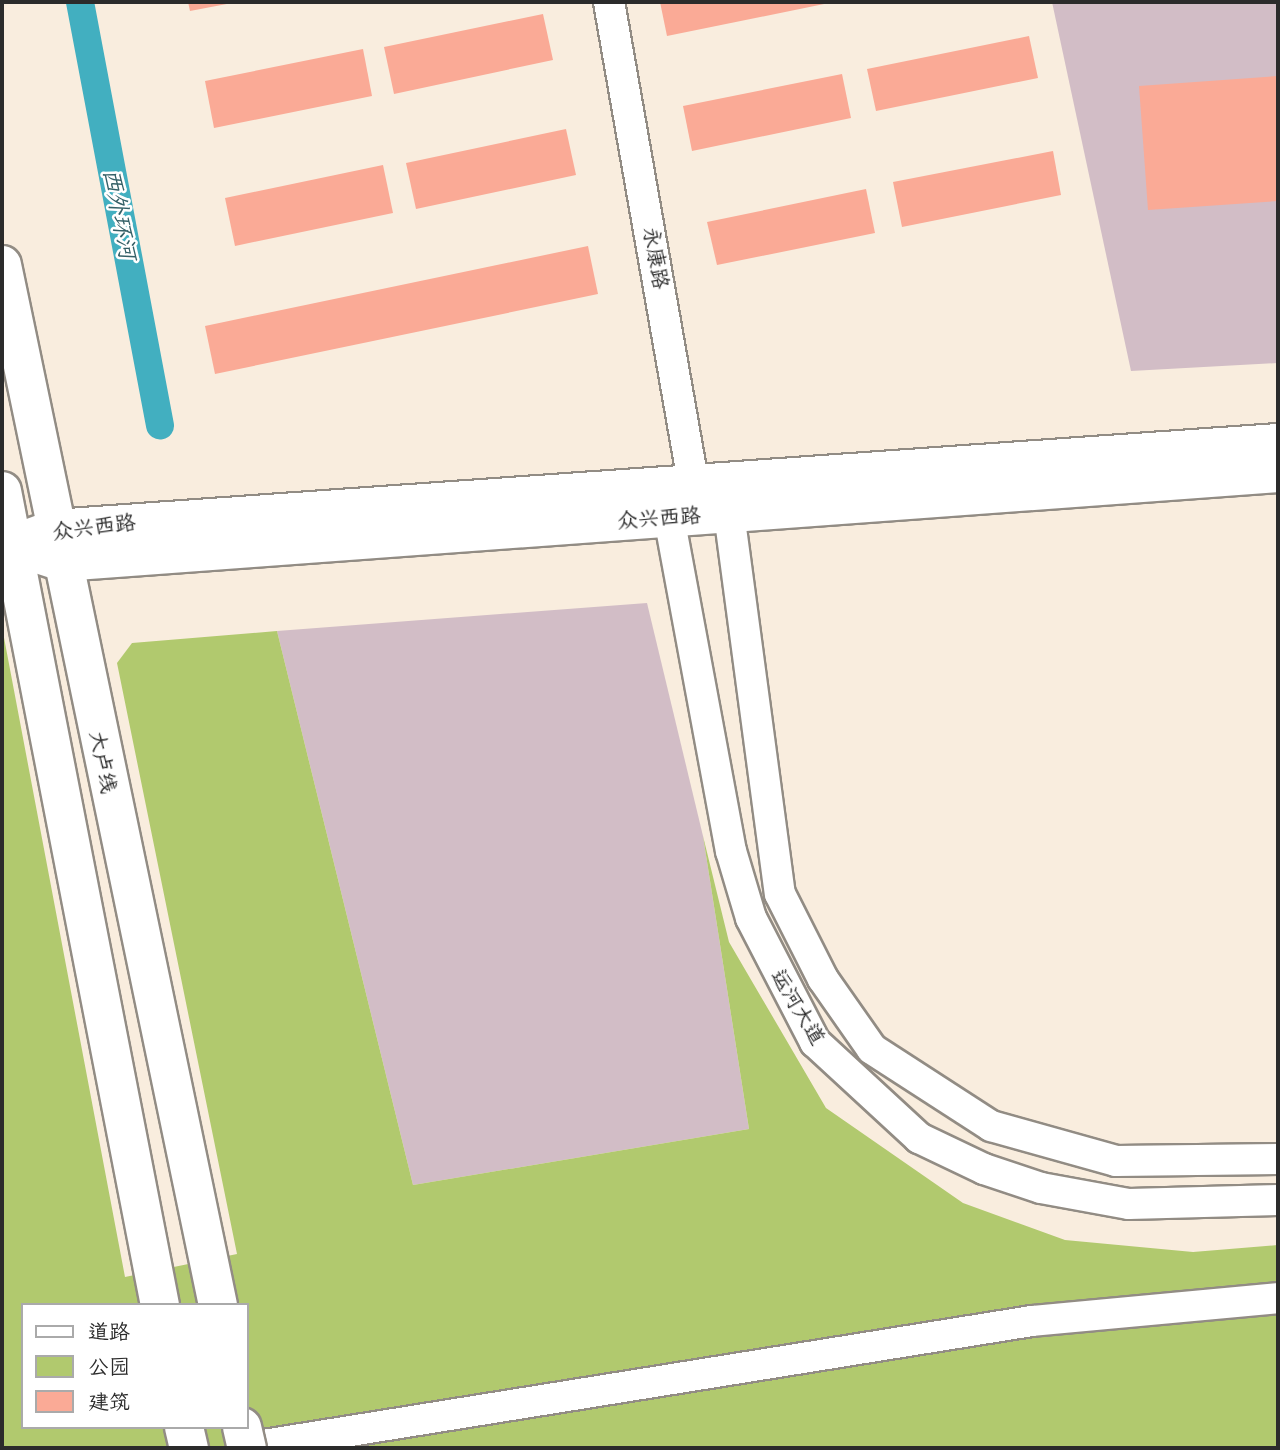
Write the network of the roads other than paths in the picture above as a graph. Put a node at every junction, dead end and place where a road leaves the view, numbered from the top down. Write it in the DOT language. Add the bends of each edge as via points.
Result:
graph roads {
  1 [pos="609,2"];
  2 [pos="2,265"];
  3 [pos="1278,442"];
  4 [pos="1278,473"];
  5 [pos="2,491"];
  6 [pos="698,507"];
  7 [pos="57,545"];
  8 [pos="7,547"];
  9 [pos="1278,1159"];
  10 [pos="1278,1200"];
  11 [pos="156,1287"];
  12 [pos="1278,1298"];
  13 [pos="218,1303"];
  14 [pos="184,1429"];
  15 [pos="242,1429"];
  16 [pos="189,1448"];
  17 [pos="246,1448"];
  1 -- 6 [label="street, 永康路"];
  2 -- 7 [label="highway, 大卢线"];
  3 -- 6 [label="main road, 众兴西路"];
  4 -- 6 [label="main road, 众兴西路"];
  5 -- 8 [label="highway"];
  6 -- 7 [label="main road, 众兴西路"];
  6 -- 9 [label="street, 运河大道" via="780,894 823,979 872,1049 991,1126 1116,1161"];
  6 -- 10 [label="street, 运河大道" via="731,851 751,918 815,1042 919,1138 984,1169 1041,1188 1129,1205"];
  7 -- 8 [label="main road, 众兴西路"];
  7 -- 13 [label="highway, 大卢线"];
  8 -- 11 [label="highway"];
  12 -- 17 [label="street" via="1032,1321"];
  14 -- 16 [label="highway"];
  15 -- 17 [label="highway, bridge"];
}
